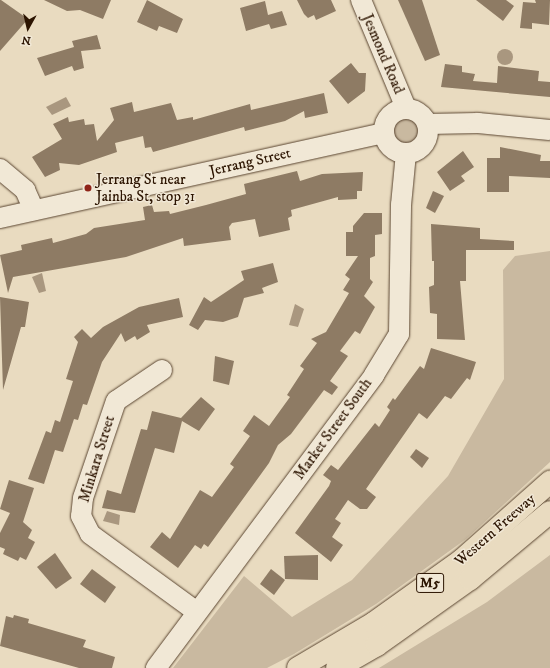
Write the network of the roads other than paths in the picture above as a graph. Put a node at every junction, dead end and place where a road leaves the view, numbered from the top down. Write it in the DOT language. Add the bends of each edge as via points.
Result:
graph roads {
  1 [pos="361,0"];
  2 [pos="406,108"];
  3 [pos="428,124"];
  4 [pos="550,130"];
  5 [pos="384,133"];
  6 [pos="406,153"];
  7 [pos="0,169"];
  8 [pos="34,210"];
  9 [pos="0,218"];
  10 [pos="162,370"];
  11 [pos="550,482"];
  12 [pos="550,512"];
  13 [pos="197,612"];
  14 [pos="156,668"];
  15 [pos="298,668"];
  16 [pos="337,668"];
  1 -- 2 [label="street, Jesmond Road"];
  2 -- 3 [label="street" via="419,112"];
  2 -- 5 [label="street" via="389,116"];
  3 -- 4 [label="street" via="478,123"];
  3 -- 6 [label="street" via="427,140 423,147"];
  5 -- 6 [label="street" via="392,148"];
  5 -- 8 [label="street, Jerrang Street"];
  6 -- 13 [label="street, Market Street South" via="401,205 400,334 374,375"];
  7 -- 8 [label="street" via="25,190"];
  8 -- 9 [label="street, Jerrang Street"];
  10 -- 13 [label="street, Minkara Street" via="116,401 83,498 81,516 90,534"];
  11 -- 15 [label="highway, Western Freeway / M5" via="462,560 374,623"];
  12 -- 16 [label="highway, Western Freeway / M5" via="470,579 377,645"];
  13 -- 14 [label="street, Market Street South"];
}
